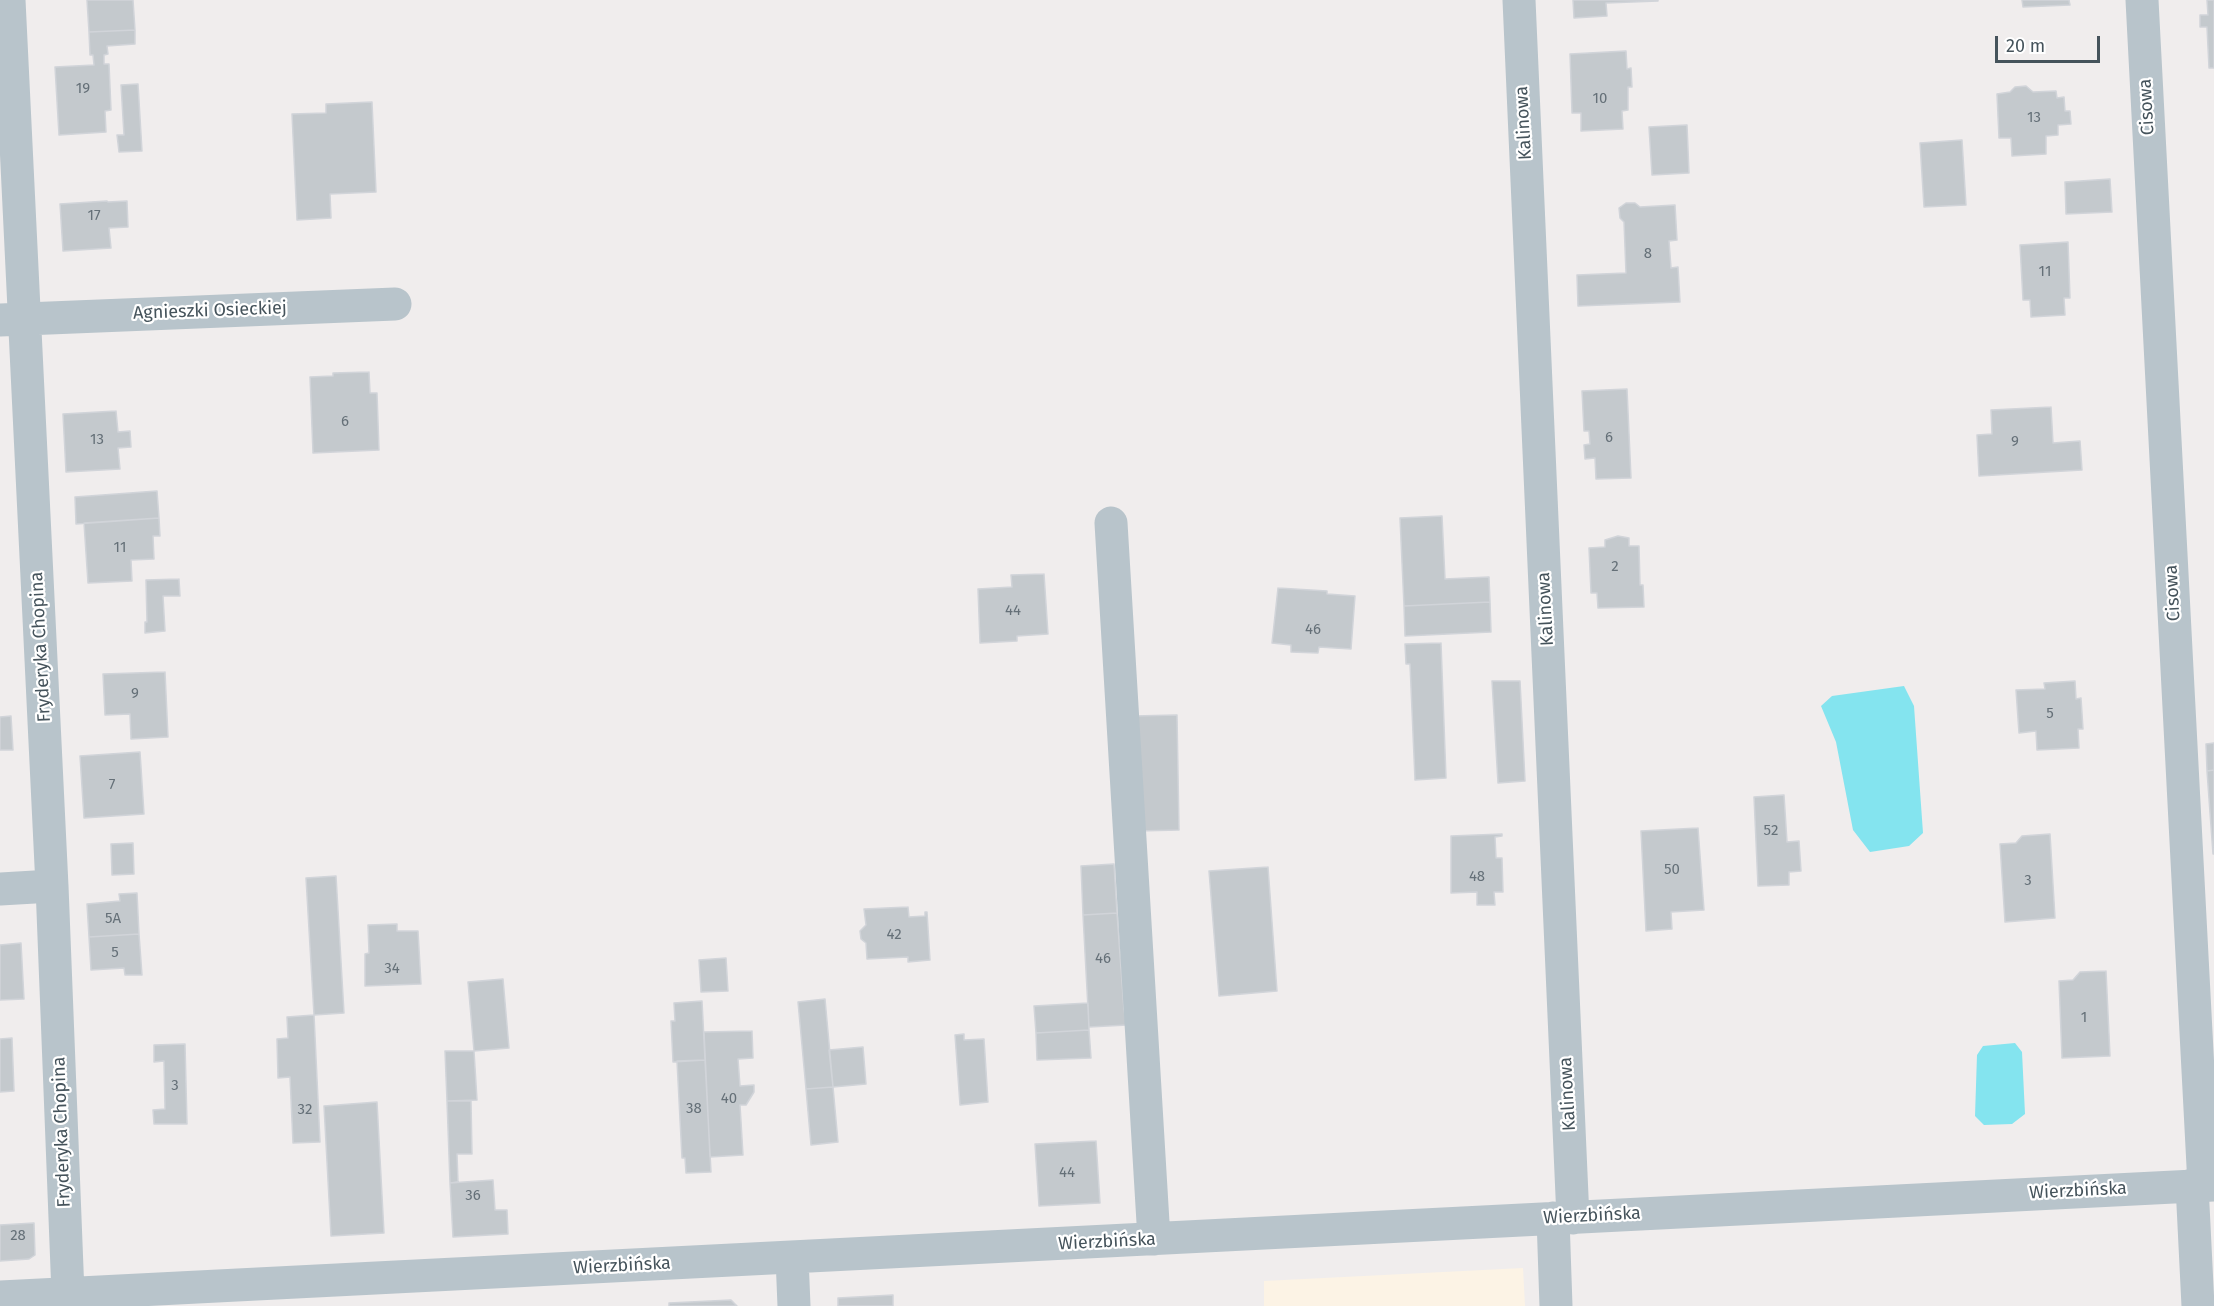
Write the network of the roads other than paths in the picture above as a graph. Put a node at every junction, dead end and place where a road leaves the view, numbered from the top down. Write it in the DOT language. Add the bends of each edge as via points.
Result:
graph roads {
  1 [pos="9,0"];
  2 [pos="1519,0"];
  3 [pos="2142,0"];
  4 [pos="395,304"];
  5 [pos="13,319"];
  6 [pos="1112,523"];
  7 [pos="52,886"];
  8 [pos="0,889"];
  9 [pos="2203,1185"];
  10 [pos="1563,1218"];
  11 [pos="1154,1239"];
  12 [pos="792,1257"];
  13 [pos="68,1294"];
  14 [pos="0,1297"];
  15 [pos="794,1306"];
  16 [pos="1556,1306"];
  17 [pos="2198,1306"];
  1 -- 5 [label="street, Fryderyka Chopina"];
  2 -- 10 [label="street, Kalinowa"];
  3 -- 9 [label="street, Cisowa"];
  4 -- 5 [label="street, Agnieszki Osieckiej"];
  5 -- 7 [label="street, Fryderyka Chopina"];
  6 -- 11 [label="street"];
  7 -- 8 [label="street"];
  7 -- 13 [label="street, Fryderyka Chopina"];
  9 -- 10 [label="street, Wierzbińska"];
  9 -- 17 [label="street, Cisowa"];
  10 -- 11 [label="street, Wierzbińska"];
  10 -- 16 [label="street, Kalinowa"];
  11 -- 12 [label="street, Wierzbińska"];
  12 -- 13 [label="street, Wierzbińska"];
  12 -- 15 [label="street"];
  13 -- 14 [label="street, Wierzbińska"];
}
